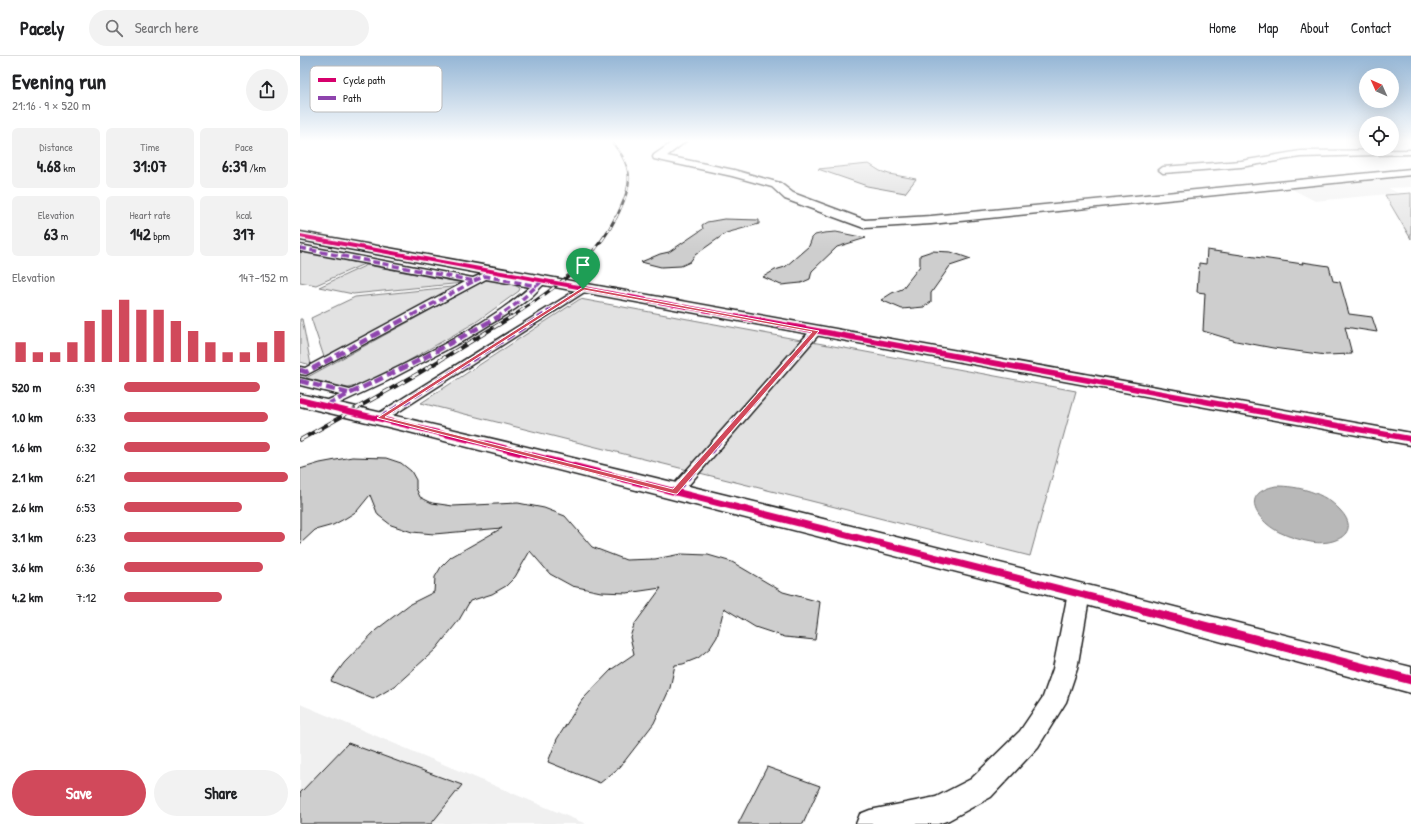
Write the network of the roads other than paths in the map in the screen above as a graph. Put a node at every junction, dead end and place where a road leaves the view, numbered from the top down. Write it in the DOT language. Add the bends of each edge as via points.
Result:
graph roads {
  1 [pos="749,177"];
  2 [pos="1363,177"];
  3 [pos="300,236"];
  4 [pos="300,248"];
  5 [pos="474,281"];
  6 [pos="539,284"];
  7 [pos="583,289"];
  8 [pos="816,331"];
  9 [pos="302,375"];
  10 [pos="350,394"];
  11 [pos="300,400"];
  12 [pos="325,406"];
  13 [pos="380,418"];
  14 [pos="1411,439"];
  15 [pos="675,492"];
  16 [pos="1079,592"];
  17 [pos="1411,680"];
  18 [pos="870,824"];
  1 -- 2 [label="street" via="776,184 789,196 864,224 993,214"];
  3 -- 6 [label="street"];
  4 -- 5 [label="street"];
  5 -- 6 [label="street" via="485,276"];
  5 -- 9 [label="street"];
  6 -- 7 [label="street"];
  6 -- 10 [label="street" via="494,319 405,369"];
  7 -- 8 [label="street"];
  7 -- 13 [label="street"];
  8 -- 14 [label="street"];
  8 -- 15 [label="street"];
  9 -- 10 [label="street"];
  10 -- 12 [label="street"];
  11 -- 12 [label="street"];
  12 -- 13 [label="street"];
  13 -- 15 [label="street"];
  15 -- 16 [label="street"];
  16 -- 17 [label="street"];
  16 -- 18 [label="street" via="1066,669 1054,702 1029,738 981,788 939,810"];
}
